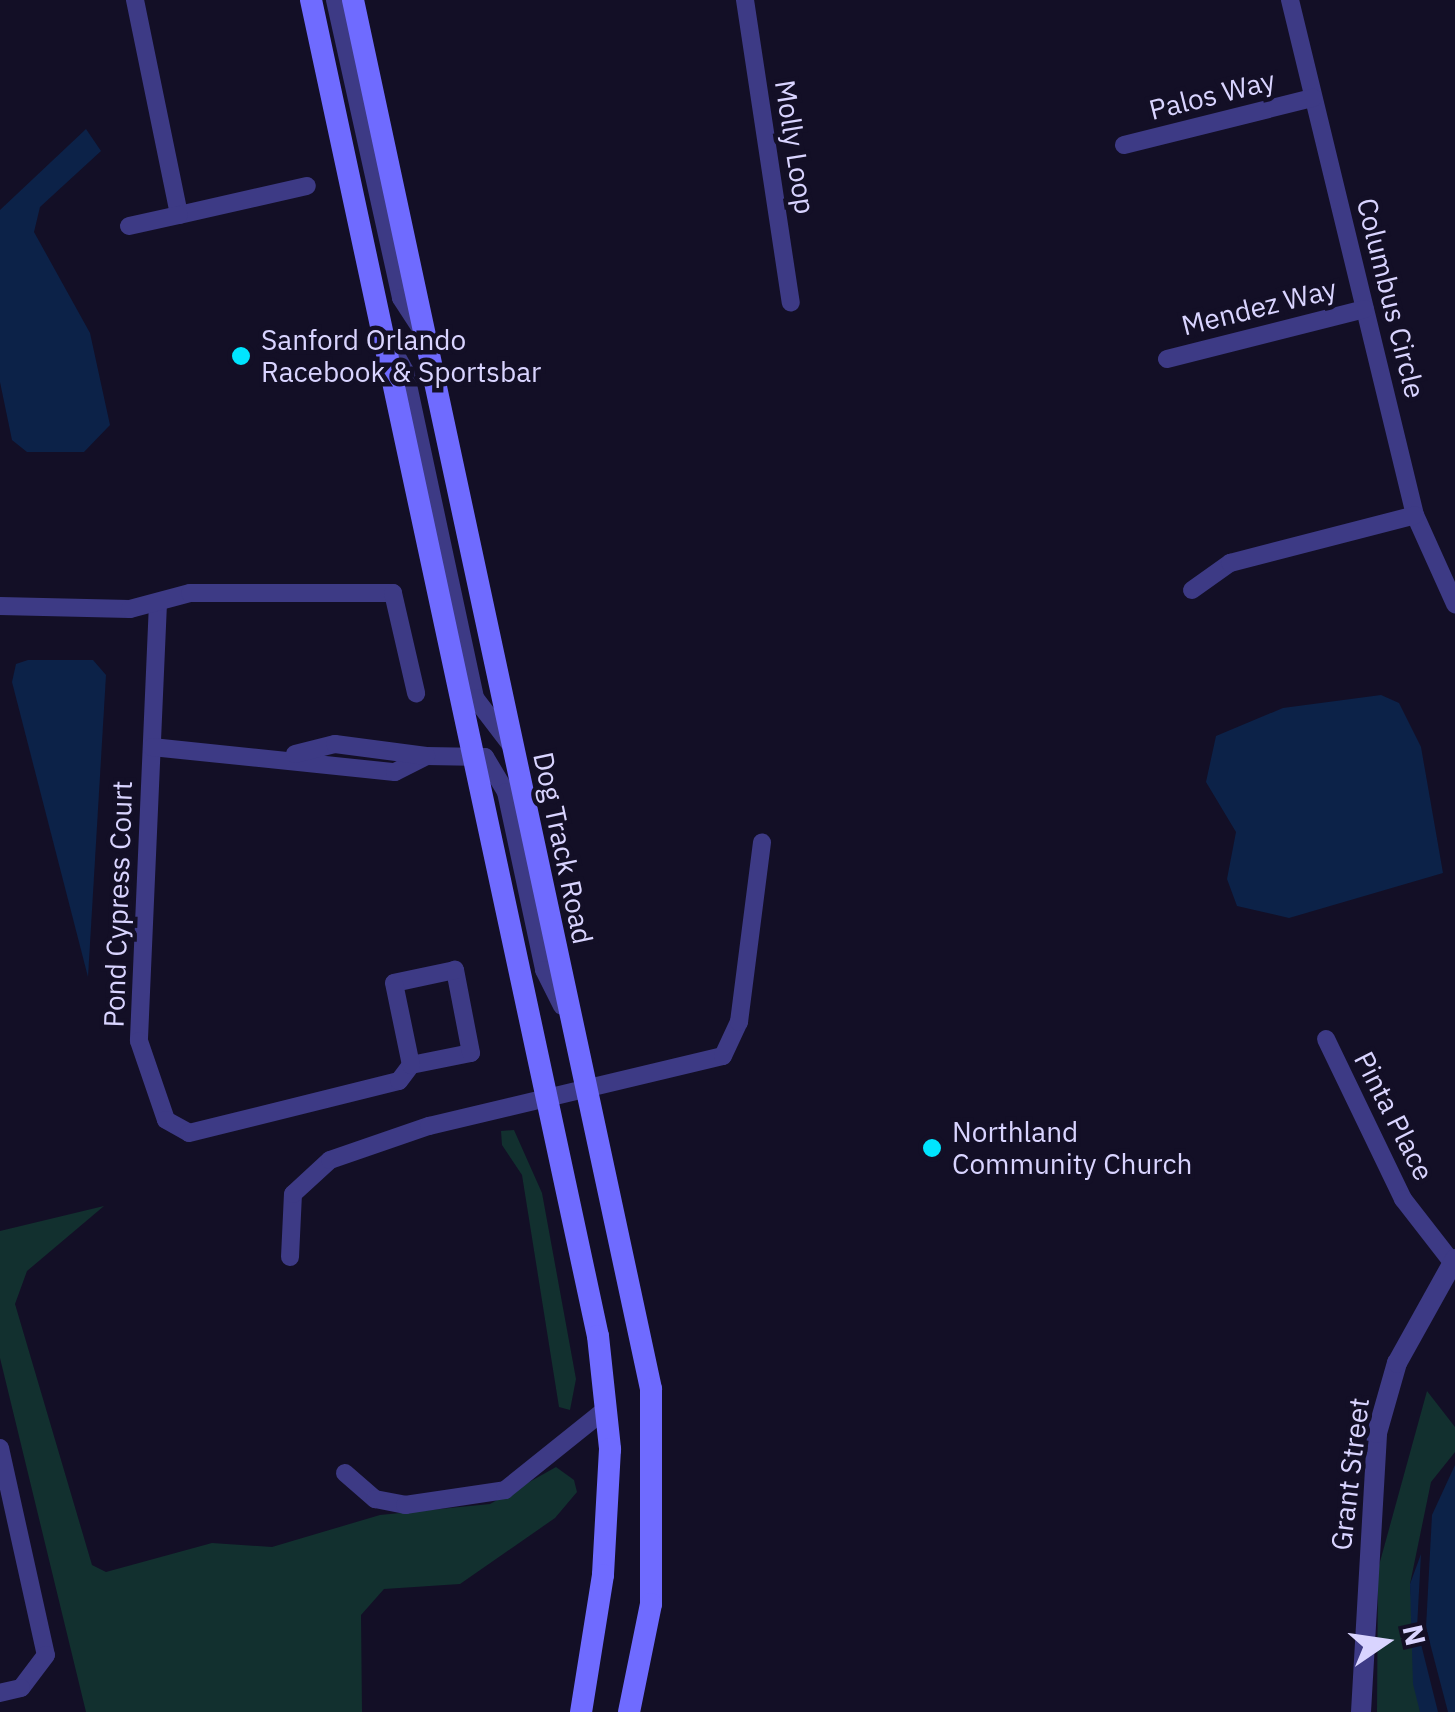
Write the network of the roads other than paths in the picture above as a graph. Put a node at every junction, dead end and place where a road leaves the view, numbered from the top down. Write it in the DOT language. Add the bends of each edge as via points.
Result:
graph roads {
  1 [pos="135,0"];
  2 [pos="311,0"];
  3 [pos="335,0"];
  4 [pos="352,0"];
  5 [pos="745,0"];
  6 [pos="1290,0"];
  7 [pos="1313,98"];
  8 [pos="1124,146"];
  9 [pos="307,186"];
  10 [pos="179,215"];
  11 [pos="129,226"];
  12 [pos="792,303"];
  13 [pos="1365,309"];
  14 [pos="382,328"];
  15 [pos="422,330"];
  16 [pos="1167,359"];
  17 [pos="1416,516"];
  18 [pos="1192,590"];
  19 [pos="158,603"];
  20 [pos="1455,604"];
  21 [pos="0,606"];
  22 [pos="416,693"];
  23 [pos="510,744"];
  24 [pos="354,745"];
  25 [pos="152,747"];
  26 [pos="473,752"];
  27 [pos="294,754"];
  28 [pos="426,756"];
  29 [pos="353,770"];
  30 [pos="762,842"];
  31 [pos="570,1020"];
  32 [pos="1326,1039"];
  33 [pos="411,1066"];
  34 [pos="584,1090"];
  35 [pos="549,1099"];
  36 [pos="290,1257"];
  37 [pos="1454,1261"];
  38 [pos="606,1409"];
  39 [pos="0,1448"];
  40 [pos="345,1473"];
  41 [pos="0,1692"];
  42 [pos="581,1712"];
  43 [pos="629,1712"];
  44 [pos="1362,1712"];
  1 -- 10 [label="street"];
  2 -- 14 [label="main road"];
  3 -- 15 [label="street" via="402,298"];
  4 -- 15 [label="main road, Dog Track Road"];
  5 -- 12 [label="street, Molly Loop"];
  6 -- 7 [label="street, Columbus Circle"];
  7 -- 8 [label="street, Palos Way"];
  7 -- 13 [label="street, Columbus Circle"];
  9 -- 10 [label="street"];
  10 -- 11 [label="street"];
  13 -- 16 [label="street, Mendez Way"];
  13 -- 17 [label="street, Columbus Circle"];
  14 -- 23 [label="street" via="405,371 475,698"];
  14 -- 26 [label="main road"];
  15 -- 23 [label="main road, Dog Track Road"];
  17 -- 18 [label="street" via="1230,564"];
  17 -- 20 [label="street, Columbus Circle"];
  19 -- 21 [label="street"];
  19 -- 22 [label="street" via="190,593 393,593"];
  19 -- 25 [label="street, Pond Cypress Court"];
  23 -- 31 [label="main road, Dog Track Road"];
  24 -- 27 [label="street"];
  24 -- 28 [label="street"];
  24 -- 29 [label="street"];
  25 -- 27 [label="street"];
  25 -- 33 [label="street, Pond Cypress Court" via="138,1040 166,1120 189,1132 398,1081"];
  26 -- 28 [label="street"];
  26 -- 31 [label="street" via="501,778 544,970"];
  26 -- 35 [label="main road"];
  27 -- 29 [label="street"];
  28 -- 29 [label="street" via="395,772"];
  30 -- 34 [label="street" via="728,1049 710,1063"];
  31 -- 34 [label="main road, Dog Track Road"];
  32 -- 37 [label="street, Pinta Place" via="1403,1199"];
  33 -- 33 [label="street, Pond Cypress Court" via="472,1053 456,970 394,984"];
  34 -- 35 [label="street"];
  34 -- 43 [label="main road, Dog Track Road" via="651,1389 652,1604"];
  35 -- 36 [label="street" via="428,1126 315,1168 293,1194"];
  35 -- 38 [label="main road"];
  37 -- 44 [label="street, Grant Street" via="1398,1363 1377,1433"];
  38 -- 40 [label="street" via="505,1490 404,1504 375,1498"];
  38 -- 42 [label="main road" via="605,1561"];
  39 -- 41 [label="street" via="44,1629 38,1673"];
}
